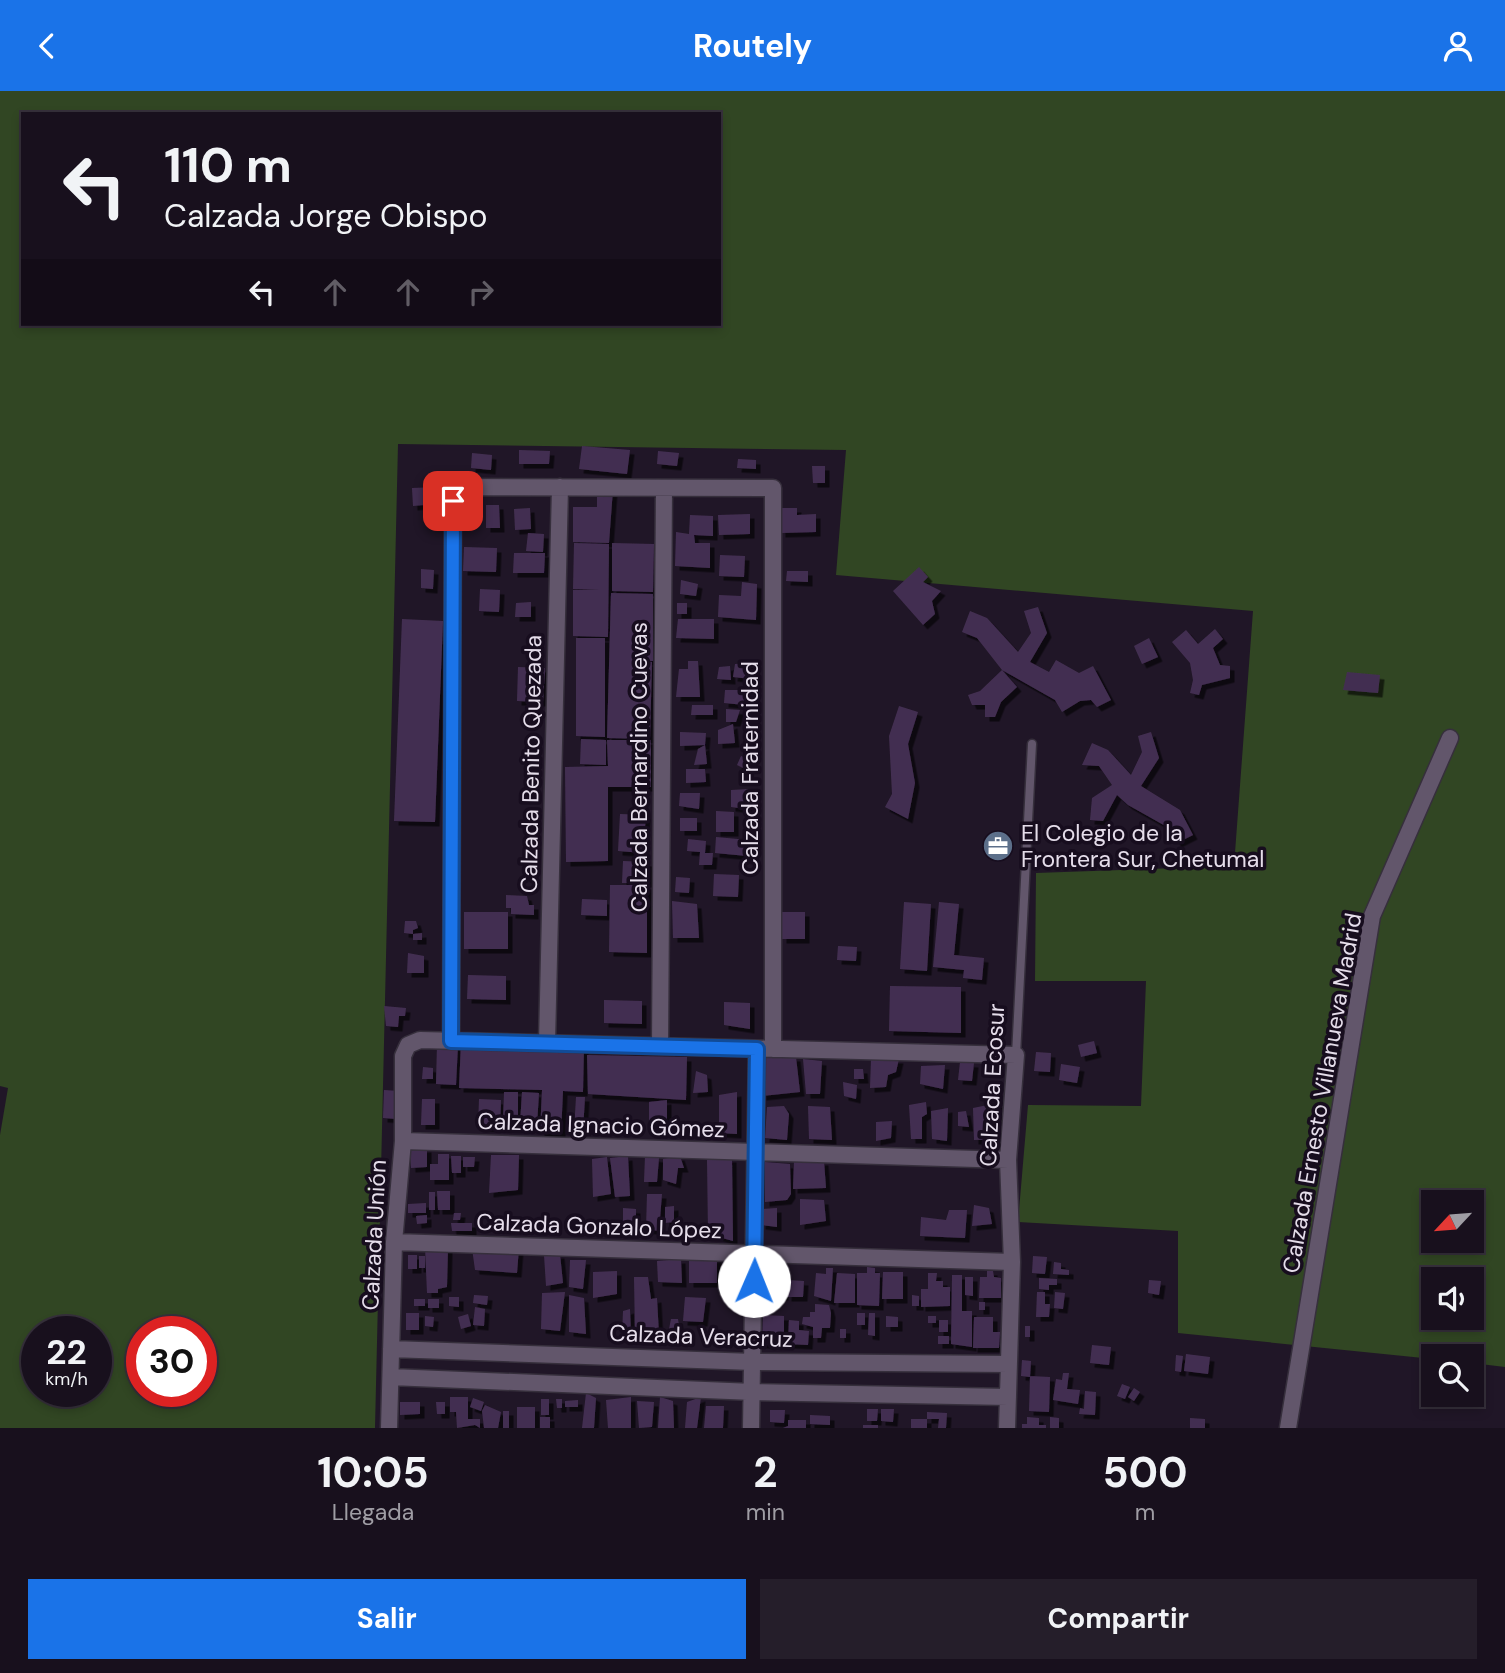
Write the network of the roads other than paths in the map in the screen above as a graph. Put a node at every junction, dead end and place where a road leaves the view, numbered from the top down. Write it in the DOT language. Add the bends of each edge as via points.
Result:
graph roads {
  1 [pos="560,487"];
  2 [pos="664,488"];
  3 [pos="1450,738"];
  4 [pos="1032,744"];
  5 [pos="451,1041"];
  6 [pos="547,1041"];
  7 [pos="660,1046"];
  8 [pos="765,1049"];
  9 [pos="1016,1055"];
  10 [pos="402,1141"];
  11 [pos="757,1153"];
  12 [pos="1008,1160"];
  13 [pos="394,1242"];
  14 [pos="754,1255"];
  15 [pos="1012,1262"];
  16 [pos="391,1349"];
  17 [pos="609,1356"];
  18 [pos="753,1361"];
  19 [pos="1009,1364"];
  20 [pos="391,1377"];
  21 [pos="611,1386"];
  22 [pos="752,1392"];
  23 [pos="1008,1397"];
  24 [pos="389,1428"];
  25 [pos="751,1428"];
  26 [pos="1007,1428"];
  27 [pos="1288,1428"];
  1 -- 2 [label="street"];
  1 -- 5 [label="street" via="468,487 453,501"];
  1 -- 6 [label="street, Calzada Benito Quezada"];
  2 -- 7 [label="street, Calzada Bernardino Cuevas"];
  2 -- 8 [label="street, Calzada Fraternidad" via="773,488"];
  3 -- 27 [label="street, Calzada Ernesto Villanueva Madrid" via="1373,916"];
  4 -- 9 [label="lane, Calzada Ecosur"];
  5 -- 6 [label="street"];
  5 -- 10 [label="street, Calzada Unión" via="420,1040 408,1045 403,1056"];
  6 -- 7 [label="street"];
  7 -- 8 [label="street"];
  8 -- 9 [label="street"];
  8 -- 11 [label="street, Calzada Fraternidad"];
  9 -- 12 [label="street, Calzada Ecosur"];
  10 -- 11 [label="street, Calzada Ignacio Gómez"];
  10 -- 13 [label="street, Calzada Unión"];
  11 -- 12 [label="street, Calzada Ignacio Gómez"];
  11 -- 14 [label="street, Calzada Fraternidad"];
  12 -- 15 [label="street, Calzada Ecosur"];
  13 -- 14 [label="street, Calzada Gonzalo López"];
  13 -- 16 [label="street, Calzada Unión"];
  14 -- 15 [label="street, Calzada Gonzalo López"];
  14 -- 18 [label="street, Calzada Fraternidad"];
  15 -- 19 [label="street, Calzada Ecosur"];
  16 -- 17 [label="street, Calzada Veracruz"];
  16 -- 20 [label="street, Calzada Unión"];
  17 -- 18 [label="street, Calzada Veracruz"];
  17 -- 21 [label="street"];
  18 -- 19 [label="street, Calzada Veracruz"];
  18 -- 22 [label="street, Calzada Fraternidad"];
  19 -- 23 [label="street, Calzada Ecosur"];
  20 -- 21 [label="street"];
  20 -- 24 [label="street, Calzada Unión"];
  21 -- 22 [label="street"];
  22 -- 23 [label="street"];
  22 -- 25 [label="street, Calzada Fraternidad"];
  23 -- 26 [label="street, Calzada Ecosur"];
}
